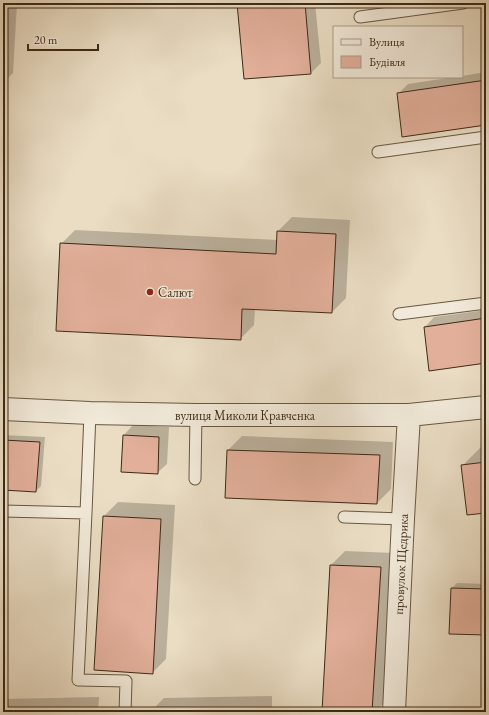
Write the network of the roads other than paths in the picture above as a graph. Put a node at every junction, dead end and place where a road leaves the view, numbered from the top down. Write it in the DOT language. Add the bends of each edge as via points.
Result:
graph roads {
  1 [pos="463,3"];
  2 [pos="360,17"];
  3 [pos="486,137"];
  4 [pos="378,152"];
  5 [pos="486,303"];
  6 [pos="398,314"];
  7 [pos="486,407"];
  8 [pos="3,409"];
  9 [pos="90,413"];
  10 [pos="196,415"];
  11 [pos="409,415"];
  12 [pos="195,479"];
  13 [pos="3,511"];
  14 [pos="86,513"];
  15 [pos="344,517"];
  16 [pos="403,519"];
  17 [pos="125,712"];
  18 [pos="394,712"];
  1 -- 2 [label="lane"];
  3 -- 4 [label="lane"];
  5 -- 6 [label="lane"];
  7 -- 11 [label="street, вулиця Миколи Кравченка"];
  8 -- 9 [label="street, вулиця Миколи Кравченка"];
  9 -- 10 [label="street, вулиця Миколи Кравченка"];
  9 -- 14 [label="lane"];
  10 -- 11 [label="street, вулиця Миколи Кравченка"];
  10 -- 12 [label="lane"];
  11 -- 16 [label="street, провулок Щедрика"];
  13 -- 14 [label="lane"];
  14 -- 17 [label="lane" via="78,680 126,681"];
  15 -- 16 [label="lane"];
  16 -- 18 [label="street, провулок Щедрика"];
}
